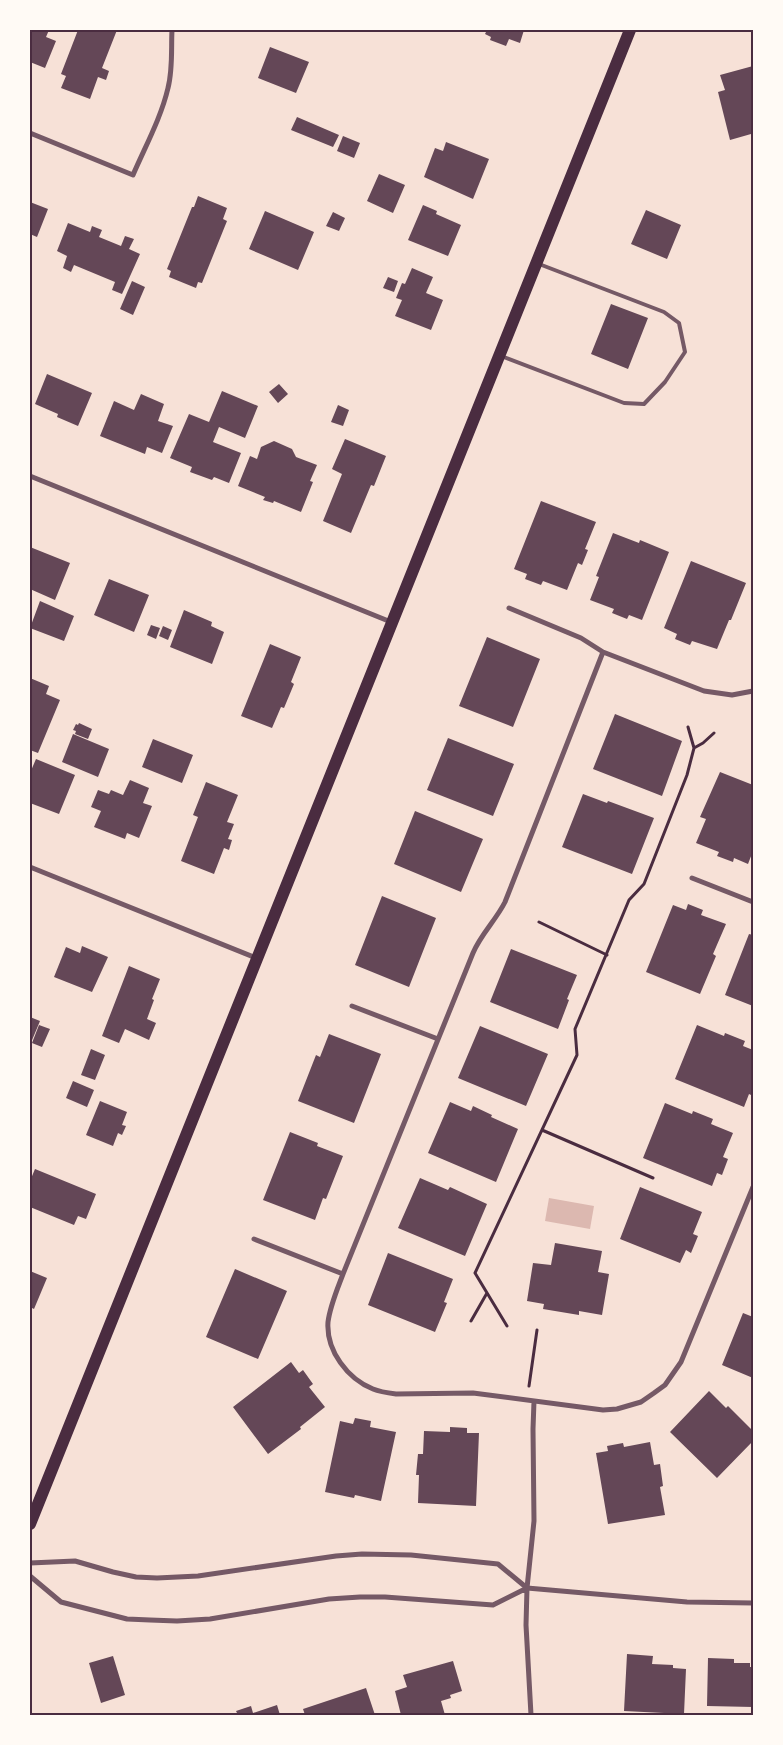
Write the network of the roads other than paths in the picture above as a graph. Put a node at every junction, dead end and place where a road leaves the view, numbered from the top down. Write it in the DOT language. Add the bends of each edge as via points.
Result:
graph roads {
  1 [pos="172,30"];
  2 [pos="630,30"];
  3 [pos="30,133"];
  4 [pos="536,262"];
  5 [pos="499,355"];
  6 [pos="30,476"];
  7 [pos="509,608"];
  8 [pos="392,622"];
  9 [pos="603,652"];
  10 [pos="753,691"];
  11 [pos="30,867"];
  12 [pos="692,878"];
  13 [pos="753,902"];
  14 [pos="257,958"];
  15 [pos="352,1006"];
  16 [pos="438,1039"];
  17 [pos="753,1187"];
  18 [pos="254,1239"];
  19 [pos="343,1274"];
  20 [pos="534,1401"];
  21 [pos="30,1524"];
  22 [pos="30,1563"];
  23 [pos="30,1576"];
  24 [pos="527,1588"];
  25 [pos="753,1603"];
  26 [pos="531,1715"];
  1 -- 3 [label="street" via="172,56 164,103 133,175"];
  2 -- 4 [label="main road"];
  4 -- 5 [label="main road"];
  4 -- 5 [label="lane" via="664,312 680,323 685,352 665,382 644,404 624,403"];
  5 -- 8 [label="main road"];
  6 -- 8 [label="street"];
  7 -- 9 [label="street" via="580,638"];
  8 -- 14 [label="main road"];
  9 -- 10 [label="street" via="704,691 732,695"];
  9 -- 16 [label="street" via="505,902 476,944"];
  11 -- 14 [label="street"];
  12 -- 13 [label="street"];
  14 -- 21 [label="main road"];
  15 -- 16 [label="street"];
  16 -- 19 [label="street"];
  17 -- 20 [label="street" via="688,1349 665,1385 641,1402 617,1409"];
  18 -- 19 [label="street"];
  19 -- 20 [label="street" via="328,1323 329,1336 339,1360 353,1376 373,1389 396,1394 472,1393"];
  20 -- 24 [label="street" via="534,1521"];
  22 -- 24 [label="street" via="75,1561 136,1577 157,1578 198,1576 336,1556 396,1554 498,1564"];
  23 -- 24 [label="street" via="61,1602 119,1617 150,1620 210,1619 329,1599 360,1597 493,1605"];
  24 -- 25 [label="street" via="687,1602"];
  24 -- 26 [label="street"];
}
